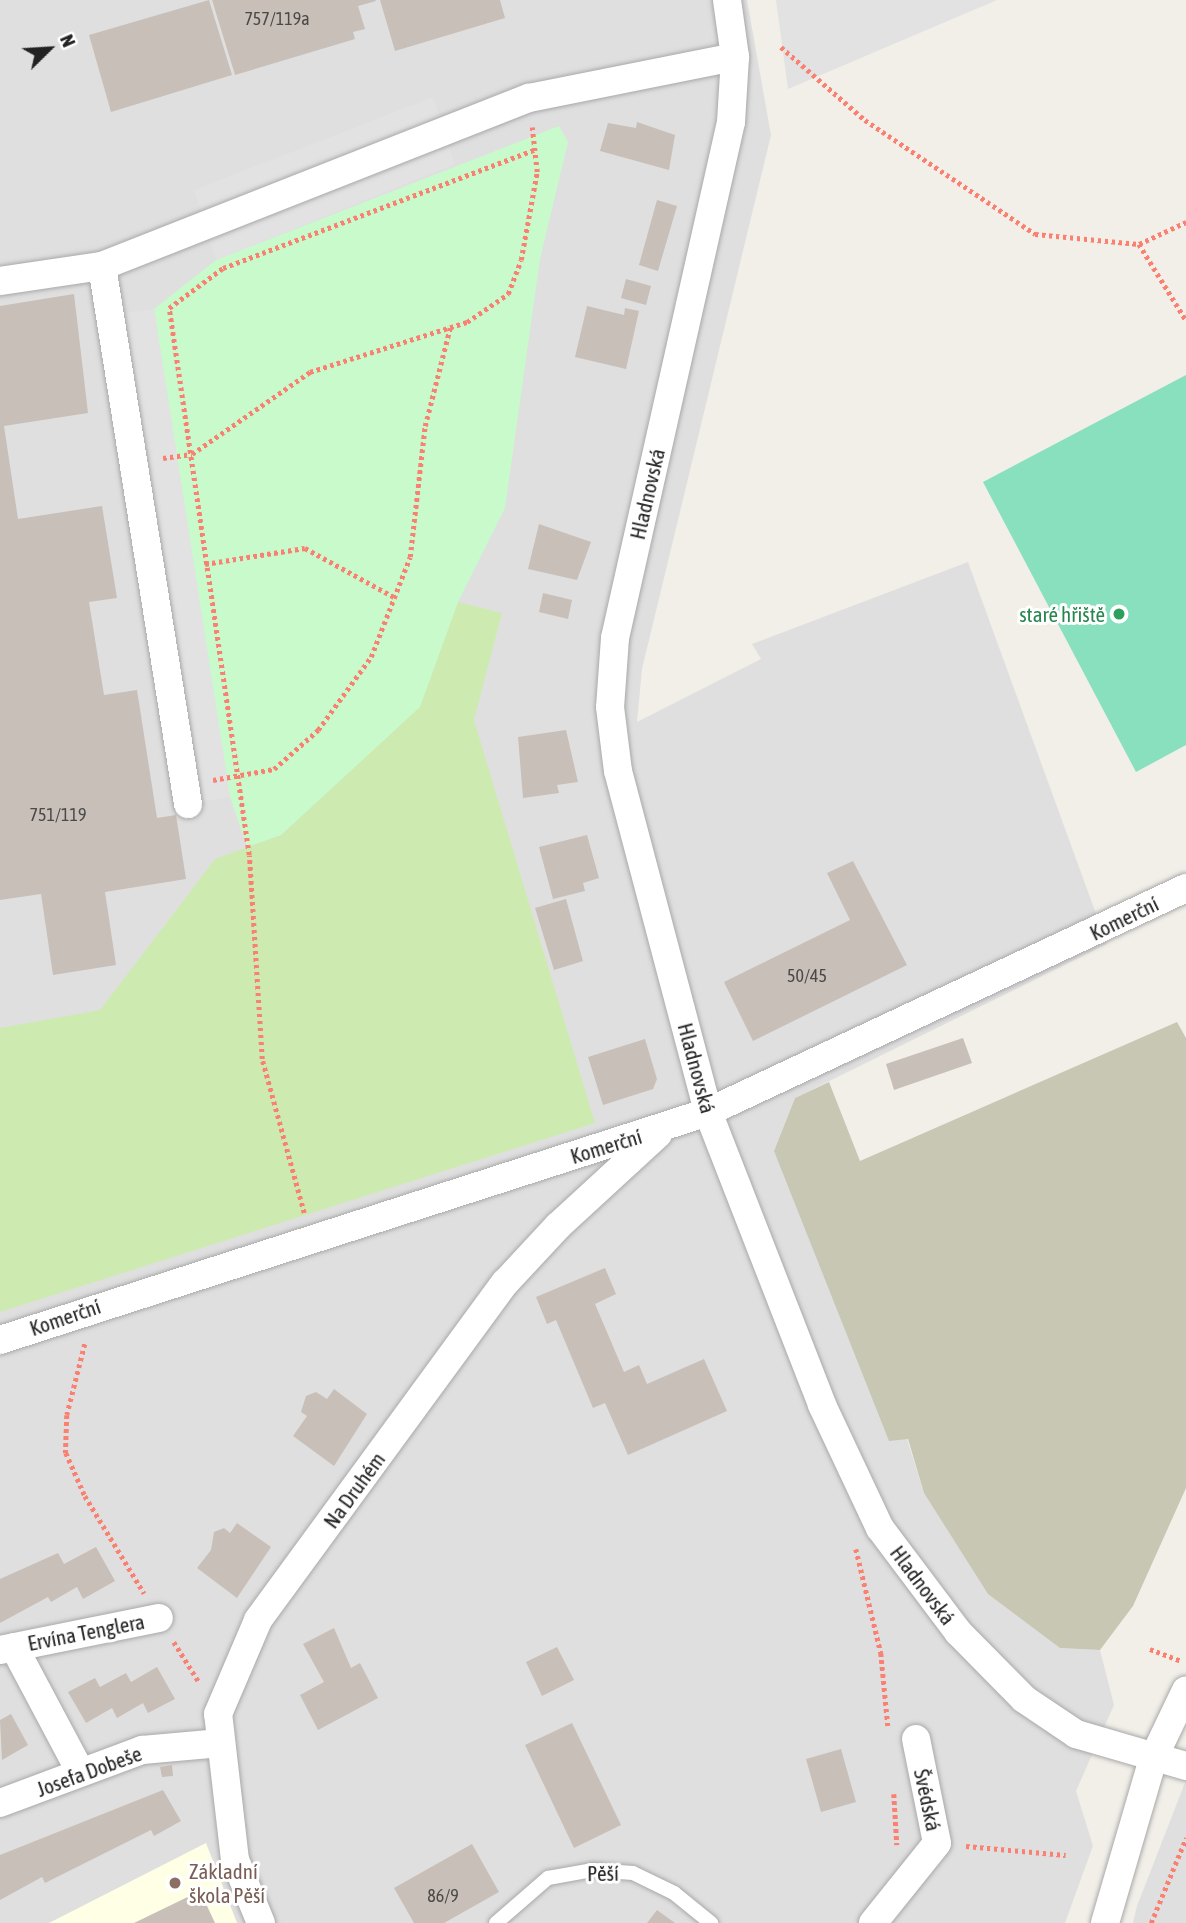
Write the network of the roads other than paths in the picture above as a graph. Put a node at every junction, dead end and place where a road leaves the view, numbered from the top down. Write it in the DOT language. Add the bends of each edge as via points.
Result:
graph roads {
  1 [pos="727,0"];
  2 [pos="735,57"];
  3 [pos="102,266"];
  4 [pos="0,281"];
  5 [pos="186,794"];
  6 [pos="1186,888"];
  7 [pos="708,1112"];
  8 [pos="665,1128"];
  9 [pos="0,1340"];
  10 [pos="159,1618"];
  11 [pos="7,1649"];
  12 [pos="1186,1690"];
  13 [pos="902,1739"];
  14 [pos="221,1743"];
  15 [pos="1153,1759"];
  16 [pos="1186,1766"];
  17 [pos="80,1771"];
  18 [pos="0,1803"];
  19 [pos="261,1923"];
  20 [pos="496,1923"];
  21 [pos="712,1923"];
  22 [pos="873,1923"];
  23 [pos="1105,1923"];
  1 -- 2 [label="street, Hladnovská"];
  2 -- 3 [label="street" via="529,99"];
  2 -- 7 [label="street, Hladnovská" via="731,122 615,638 610,707 618,771"];
  3 -- 4 [label="street"];
  3 -- 5 [label="street"];
  6 -- 7 [label="street, Komerční"];
  7 -- 8 [label="street, Komerční"];
  7 -- 15 [label="street, Hladnovská" via="822,1405 880,1528 958,1632 1024,1699 1076,1734"];
  8 -- 9 [label="street, Komerční" via="94,1306"];
  8 -- 14 [label="street, Na Druhém" via="558,1226 505,1283 258,1620 218,1714"];
  10 -- 11 [label="street, Ervína Tenglera"];
  11 -- 17 [label="street, Ervína Tenglera"];
  12 -- 15 [label="street"];
  13 -- 22 [label="street, Švédská" via="937,1843"];
  14 -- 17 [label="street, Josefa Dobeše" via="142,1750"];
  14 -- 19 [label="street, Na Druhém" via="235,1860"];
  15 -- 16 [label="street, Hladnovská"];
  15 -- 23 [label="street"];
  17 -- 18 [label="street, Josefa Dobeše"];
  20 -- 21 [label="lane, Pěší" via="548,1878 593,1870 633,1873 674,1893"];
}
